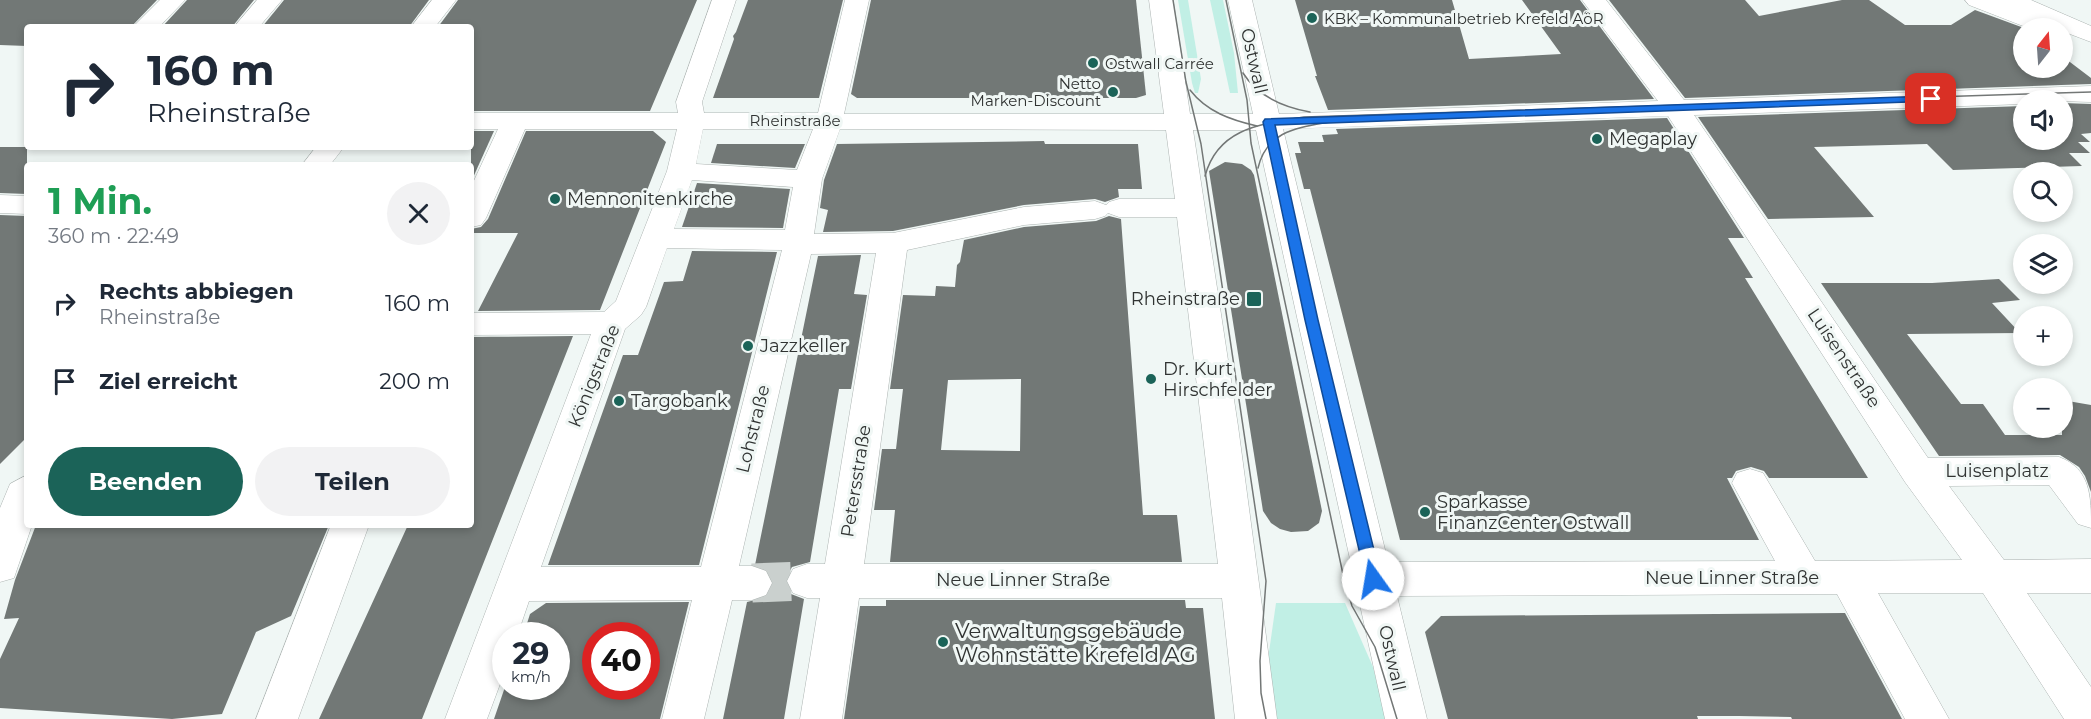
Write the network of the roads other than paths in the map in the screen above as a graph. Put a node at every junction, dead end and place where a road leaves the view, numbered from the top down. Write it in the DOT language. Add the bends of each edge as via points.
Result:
graph roads {
  1 [pos="173,0"];
  2 [pos="270,0"];
  3 [pos="444,0"];
  4 [pos="724,0"];
  5 [pos="857,0"];
  6 [pos="1161,0"];
  7 [pos="1240,0"];
  8 [pos="1594,0"];
  9 [pos="1977,0"];
  10 [pos="2012,0"];
  11 [pos="2023,18"];
  12 [pos="148,24"];
  13 [pos="249,24"];
  14 [pos="425,24"];
  15 [pos="2073,36"];
  16 [pos="2091,38"];
  17 [pos="2091,94"];
  18 [pos="1675,108"];
  19 [pos="830,119"];
  20 [pos="692,120"];
  21 [pos="474,121"];
  22 [pos="515,121"];
  23 [pos="1268,122"];
  24 [pos="1177,123"];
  25 [pos="328,150"];
  26 [pos="318,162"];
  27 [pos="681,171"];
  28 [pos="808,179"];
  29 [pos="0,204"];
  30 [pos="24,205"];
  31 [pos="1192,208"];
  32 [pos="474,211"];
  33 [pos="657,237"];
  34 [pos="893,243"];
  35 [pos="798,244"];
  36 [pos="612,323"];
  37 [pos="474,324"];
  38 [pos="1918,472"];
  39 [pos="1750,483"];
  40 [pos="17,494"];
  41 [pos="2091,513"];
  42 [pos="349,528"];
  43 [pos="0,566"];
  44 [pos="2091,576"];
  45 [pos="1804,577"];
  46 [pos="1994,577"];
  47 [pos="1848,578"];
  48 [pos="1373,579"];
  49 [pos="824,581"];
  50 [pos="1240,581"];
  51 [pos="733,583"];
  52 [pos="515,584"];
  53 [pos="277,719"];
  54 [pos="466,719"];
  55 [pos="683,719"];
  56 [pos="821,719"];
  57 [pos="1257,719"];
  58 [pos="1406,719"];
  59 [pos="1928,719"];
  60 [pos="2088,719"];
  1 -- 12 [label="street"];
  2 -- 13 [label="street"];
  3 -- 14 [label="street"];
  4 -- 20 [label="street, Königstraße" via="689,102"];
  5 -- 19 [label="street, Lohstraße"];
  6 -- 24 [label="street"];
  7 -- 23 [label="street, Ostwall"];
  8 -- 18 [label="street, Luisenstraße"];
  9 -- 11 [label="street"];
  10 -- 16 [label="street"];
  15 -- 16 [label="street"];
  17 -- 18 [label="street, Rheinstraße"];
  18 -- 23 [label="street, Rheinstraße"];
  18 -- 38 [label="street, Luisenstraße"];
  19 -- 20 [label="street, Rheinstraße"];
  19 -- 24 [label="street, Rheinstraße"];
  19 -- 28 [label="street, Lohstraße"];
  20 -- 22 [label="street, Rheinstraße"];
  20 -- 27 [label="street, Königstraße"];
  21 -- 22 [label="street, Rheinstraße"];
  22 -- 32 [label="street"];
  23 -- 24 [label="street, Rheinstraße"];
  23 -- 48 [label="street, Ostwall"];
  24 -- 31 [label="street"];
  25 -- 26 [label="street"];
  27 -- 28 [label="street"];
  27 -- 33 [label="street, Königstraße"];
  28 -- 35 [label="street, Lohstraße"];
  29 -- 30 [label="street"];
  31 -- 34 [label="street" via="1107,209 1024,216"];
  31 -- 50 [label="street"];
  33 -- 35 [label="street" via="787,240"];
  33 -- 36 [label="street, Königstraße" via="630,307"];
  34 -- 35 [label="street"];
  34 -- 49 [label="street, Petersstraße"];
  35 -- 51 [label="street, Lohstraße"];
  36 -- 37 [label="street"];
  36 -- 52 [label="street, Königstraße"];
  38 -- 41 [label="street, Luisenplatz" via="2058,471"];
  38 -- 46 [label="street, Luisenstraße"];
  39 -- 45 [label="street"];
  40 -- 43 [label="street"];
  42 -- 53 [label="street"];
  44 -- 46 [label="street, Neue Linner Straße"];
  45 -- 47 [label="street, Neue Linner Straße"];
  45 -- 48 [label="street, Neue Linner Straße"];
  46 -- 47 [label="street, Neue Linner Straße"];
  46 -- 60 [label="street, Luisenstraße"];
  47 -- 59 [label="street"];
  48 -- 58 [label="street, Ostwall"];
  49 -- 50 [label="street, Neue Linner Straße"];
  49 -- 56 [label="street, Petersstraße"];
  50 -- 57 [label="street"];
  51 -- 52 [label="street"];
  51 -- 55 [label="street, Lohstraße"];
  52 -- 54 [label="street, Königstraße"];
}
